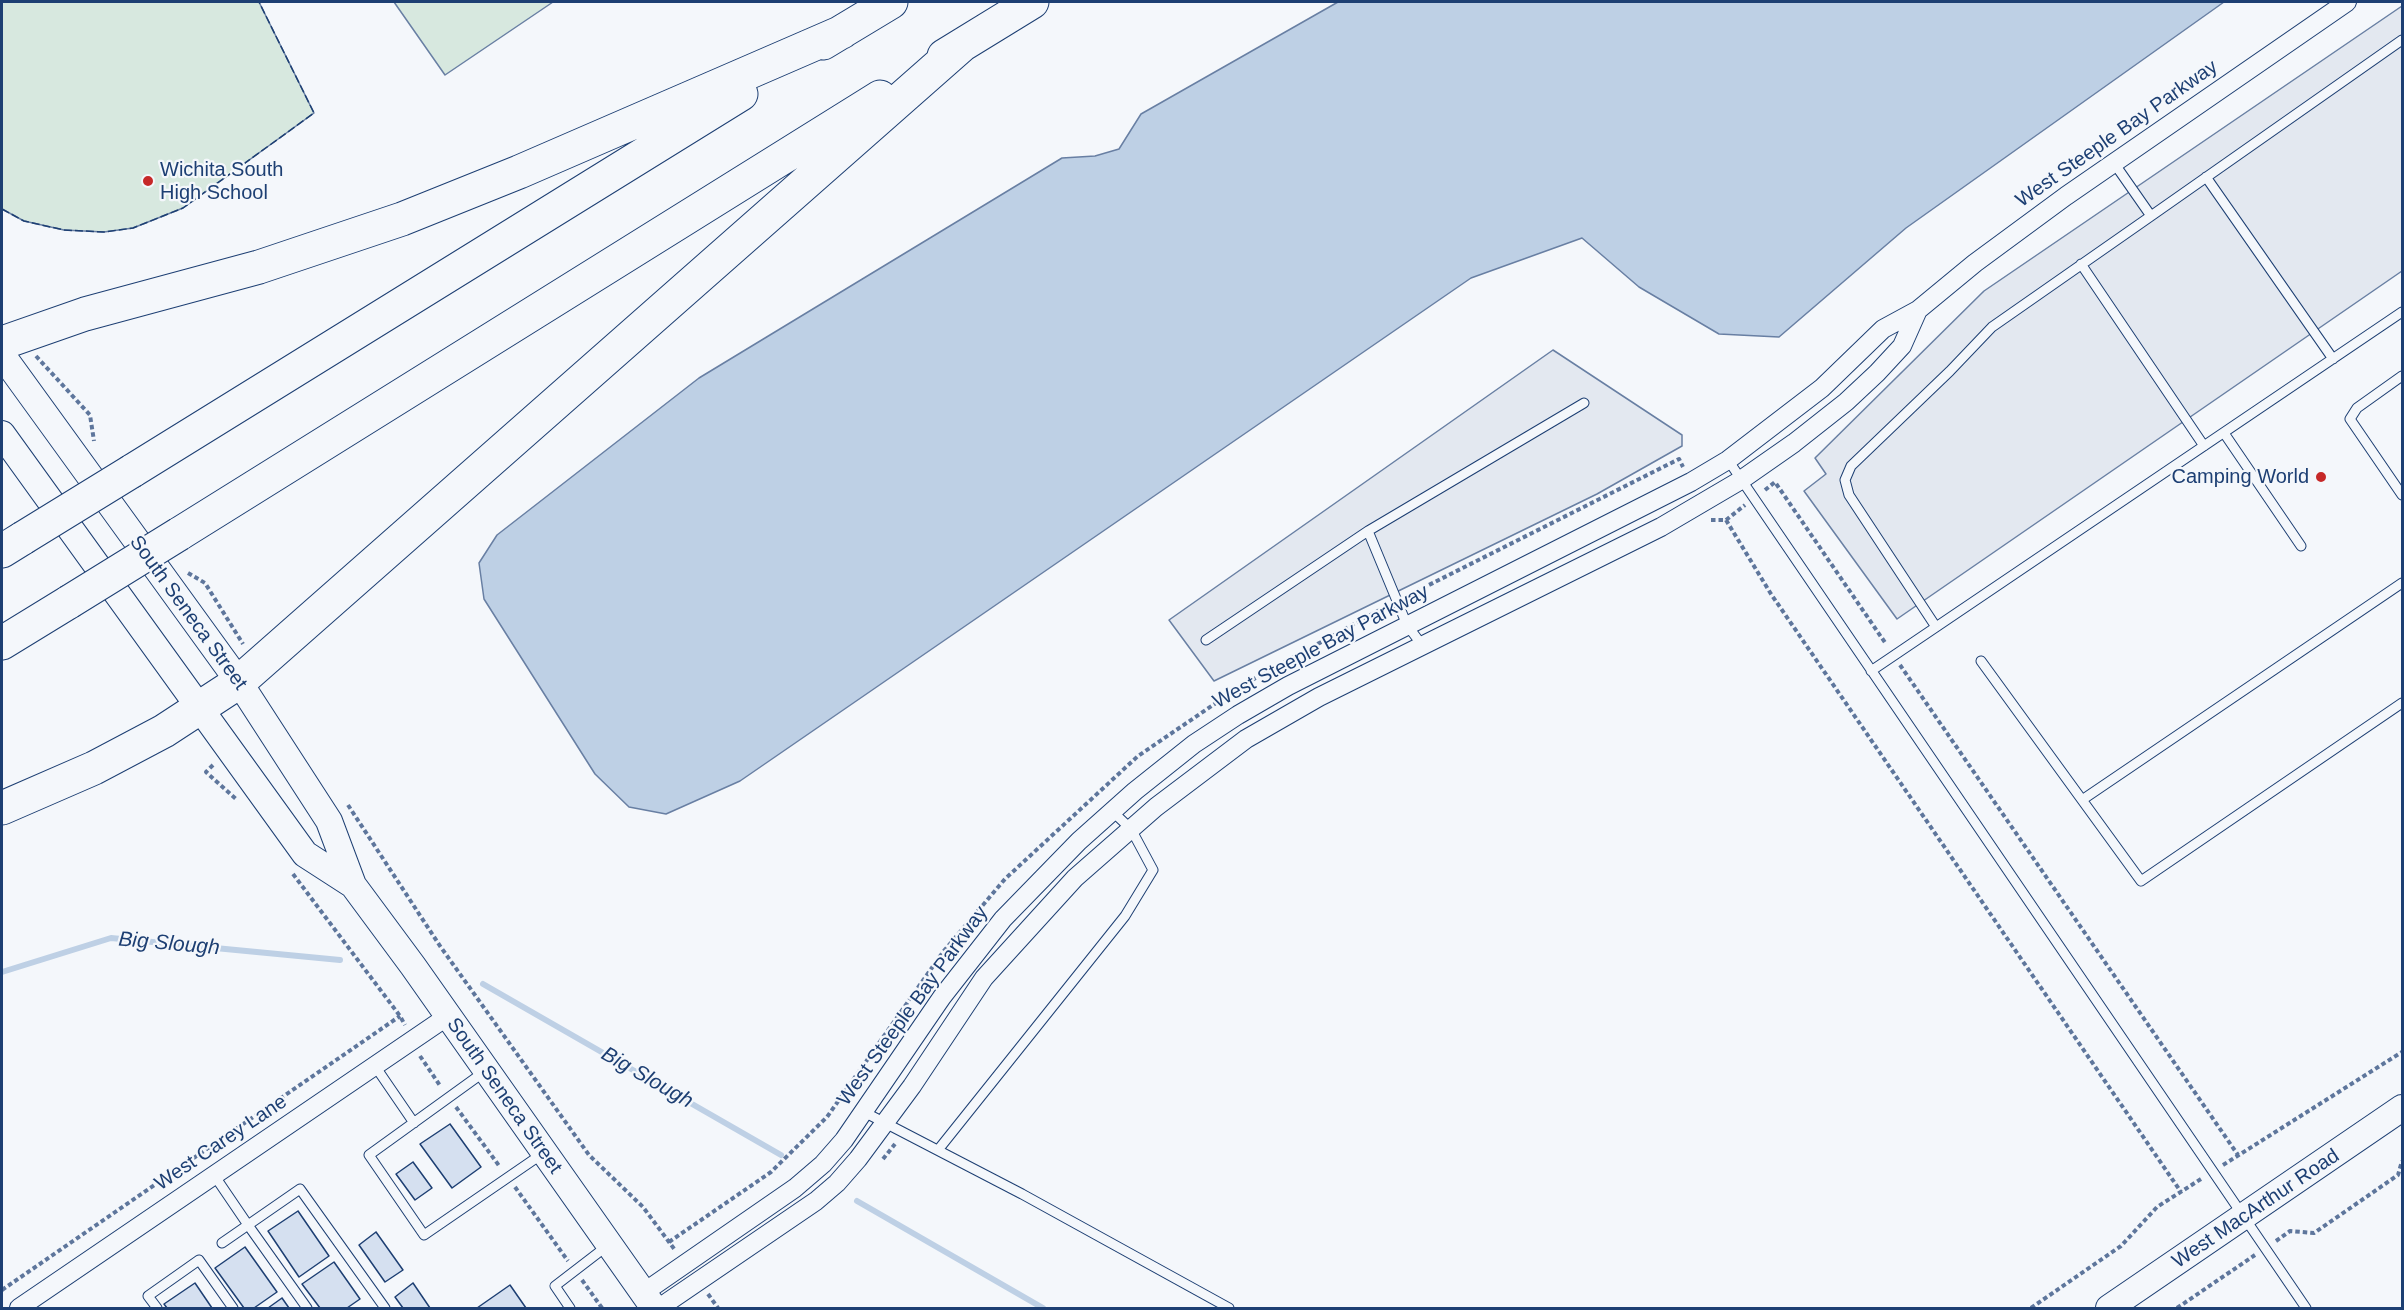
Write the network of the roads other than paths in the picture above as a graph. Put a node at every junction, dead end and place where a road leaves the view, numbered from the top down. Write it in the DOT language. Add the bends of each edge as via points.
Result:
graph roads {
  1 [pos="891,2"];
  2 [pos="1032,2"];
  3 [pos="2347,2"];
  4 [pos="842,32"];
  5 [pos="2403,40"];
  6 [pos="962,45"];
  7 [pos="2114,163"];
  8 [pos="2206,177"];
  9 [pos="2151,216"];
  10 [pos="2081,264"];
  11 [pos="1918,310"];
  12 [pos="2403,312"];
  13 [pos="2,343"];
  14 [pos="2,355"];
  15 [pos="2333,359"];
  16 [pos="2403,376"];
  17 [pos="1584,403"];
  18 [pos="2224,433"];
  19 [pos="2,434"];
  20 [pos="2204,446"];
  21 [pos="1728,460"];
  22 [pos="1741,480"];
  23 [pos="2403,495"];
  24 [pos="1368,531"];
  25 [pos="12,545"];
  26 [pos="2301,546"];
  27 [pos="2403,583"];
  28 [pos="1407,625"];
  29 [pos="1936,627"];
  30 [pos="1206,640"];
  31 [pos="2,643"];
  32 [pos="1422,645"];
  33 [pos="1982,661"];
  34 [pos="1871,671"];
  35 [pos="239,682"];
  36 [pos="2403,704"];
  37 [pos="199,710"];
  38 [pos="2082,800"];
  39 [pos="2,808"];
  40 [pos="1112,811"];
  41 [pos="1131,829"];
  42 [pos="353,885"];
  43 [pos="448,1016"];
  44 [pos="375,1066"];
  45 [pos="487,1071"];
  46 [pos="2403,1108"];
  47 [pos="864,1112"];
  48 [pos="885,1122"];
  49 [pos="414,1123"];
  50 [pos="938,1150"];
  51 [pos="544,1153"];
  52 [pos="214,1175"];
  53 [pos="2244,1218"];
  54 [pos="248,1225"];
  55 [pos="222,1243"];
  56 [pos="609,1245"];
  57 [pos="652,1303"];
  58 [pos="19,1308"];
  59 [pos="157,1308"];
  60 [pos="233,1308"];
  61 [pos="307,1308"];
  62 [pos="385,1308"];
  63 [pos="570,1308"];
  64 [pos="1229,1308"];
  65 [pos="2109,1308"];
  66 [pos="2306,1308"];
  1 -- 4 [label="highway"];
  2 -- 6 [label="highway"];
  3 -- 7 [label="street, West Steeple Bay Parkway"];
  4 -- 13 [label="highway" via="402,219 259,267 85,314"];
  4 -- 25 [label="highway, bridge"];
  5 -- 8 [label="lane"];
  6 -- 31 [label="highway, bridge"];
  6 -- 35 [label="highway"];
  7 -- 9 [label="lane"];
  7 -- 11 [label="street, West Steeple Bay Parkway" via="1975,263"];
  8 -- 9 [label="lane"];
  8 -- 15 [label="lane"];
  9 -- 10 [label="lane"];
  10 -- 20 [label="lane"];
  10 -- 29 [label="lane" via="1992,327 1851,466 1845,480 1849,495"];
  11 -- 21 [label="street, West Steeple Bay Parkway" via="1882,329 1822,388"];
  11 -- 22 [label="street, West Steeple Bay Parkway" via="1902,346 1877,373 1820,422"];
  12 -- 15 [label="lane"];
  14 -- 35 [label="street, South Seneca Street"];
  15 -- 18 [label="lane"];
  16 -- 23 [label="lane" via="2356,408 2350,419"];
  17 -- 24 [label="lane"];
  18 -- 20 [label="lane"];
  18 -- 26 [label="lane"];
  19 -- 37 [label="street, South Seneca Street"];
  20 -- 29 [label="lane"];
  21 -- 22 [label="lane"];
  21 -- 28 [label="street, West Steeple Bay Parkway"];
  22 -- 32 [label="street, West Steeple Bay Parkway" via="1661,527"];
  22 -- 34 [label="lane"];
  24 -- 28 [label="lane"];
  24 -- 30 [label="lane"];
  27 -- 38 [label="lane"];
  28 -- 32 [label="lane"];
  28 -- 40 [label="street, West Steeple Bay Parkway" via="1238,715 1194,744"];
  29 -- 34 [label="lane"];
  32 -- 41 [label="street, West Steeple Bay Parkway" via="1246,739"];
  33 -- 38 [label="lane"];
  34 -- 53 [label="lane"];
  35 -- 37 [label="highway"];
  35 -- 42 [label="street, South Seneca Street" via="329,821"];
  36 -- 38 [label="lane" via="2141,881"];
  37 -- 39 [label="highway" via="94,768"];
  37 -- 42 [label="street, South Seneca Street" via="304,854"];
  40 -- 41 [label="lane"];
  40 -- 47 [label="street, West Steeple Bay Parkway" via="1003,919 942,997"];
  41 -- 48 [label="street, West Steeple Bay Parkway" via="1075,878 984,978"];
  41 -- 50 [label="lane" via="1153,870 1125,916"];
  42 -- 43 [label="street, South Seneca Street"];
  43 -- 44 [label="street, West Carey Lane"];
  43 -- 45 [label="street, South Seneca Street"];
  44 -- 49 [label="lane"];
  44 -- 52 [label="street, West Carey Lane"];
  45 -- 49 [label="lane"];
  45 -- 51 [label="street, South Seneca Street"];
  46 -- 53 [label="street, West MacArthur Road"];
  47 -- 48 [label="lane"];
  47 -- 57 [label="street, West Steeple Bay Parkway" via="823,1164 795,1188 685,1263"];
  48 -- 50 [label="lane"];
  48 -- 57 [label="street, West Steeple Bay Parkway" via="837,1184 816,1201 703,1288"];
  49 -- 51 [label="lane" via="369,1155 424,1234"];
  50 -- 64 [label="lane"];
  51 -- 56 [label="street, South Seneca Street"];
  52 -- 54 [label="lane"];
  52 -- 58 [label="street, West Carey Lane"];
  53 -- 65 [label="street, West MacArthur Road"];
  53 -- 66 [label="lane"];
  54 -- 55 [label="lane"];
  54 -- 61 [label="lane"];
  54 -- 62 [label="lane" via="300,1189"];
  56 -- 57 [label="street, South Seneca Street"];
  56 -- 63 [label="lane" via="555,1286"];
  59 -- 60 [label="lane" via="148,1296 199,1260"];
}
